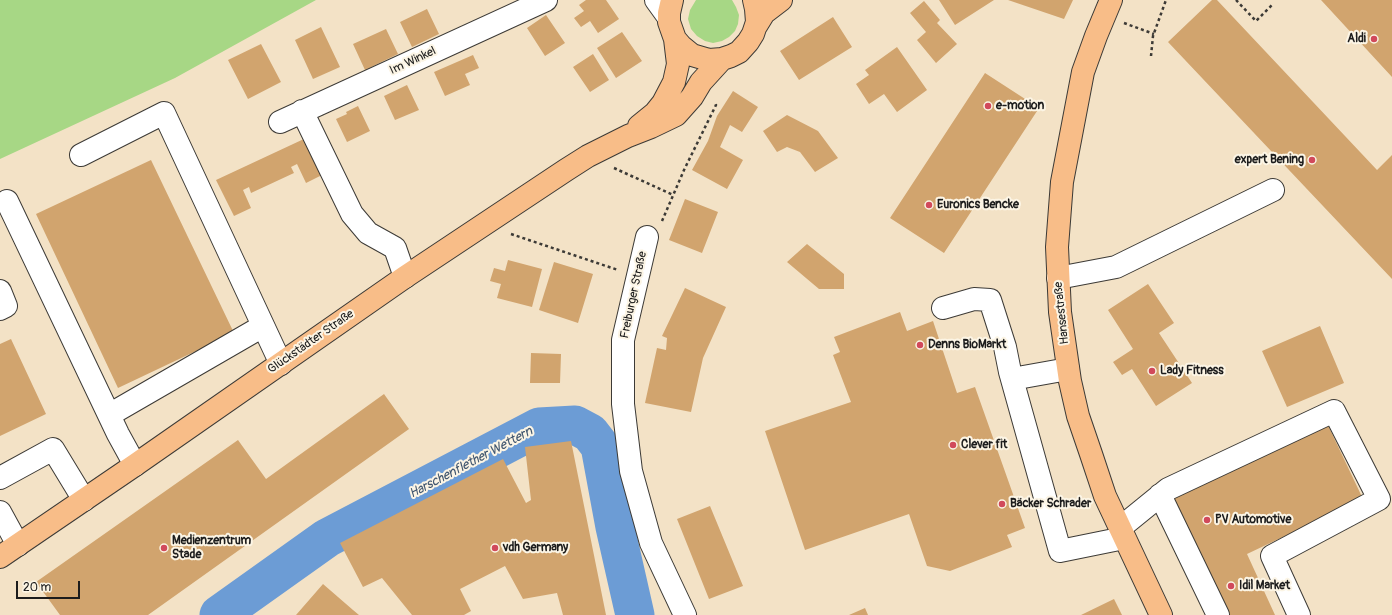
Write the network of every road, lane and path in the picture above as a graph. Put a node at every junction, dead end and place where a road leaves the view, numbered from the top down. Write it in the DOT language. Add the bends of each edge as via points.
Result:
graph roads {
  1 [pos="546,0"];
  2 [pos="656,0"];
  3 [pos="754,0"];
  4 [pos="781,0"];
  5 [pos="1111,0"];
  6 [pos="1166,0"];
  7 [pos="1236,0"];
  8 [pos="1272,5"];
  9 [pos="670,9"];
  10 [pos="1126,24"];
  11 [pos="756,26"];
  12 [pos="1154,34"];
  13 [pos="676,39"];
  14 [pos="1151,56"];
  15 [pos="722,59"];
  16 [pos="694,92"];
  17 [pos="302,111"];
  18 [pos="280,122"];
  19 [pos="628,136"];
  20 [pos="81,154"];
  21 [pos="613,168"];
  22 [pos="1274,190"];
  23 [pos="673,195"];
  24 [pos="7,201"];
  25 [pos="488,222"];
  26 [pos="647,237"];
  27 [pos="638,274"];
  28 [pos="405,277"];
  29 [pos="1058,278"];
  30 [pos="0,291"];
  31 [pos="944,308"];
  32 [pos="0,309"];
  33 [pos="263,326"];
  34 [pos="281,364"];
  35 [pos="1068,369"];
  36 [pos="1012,379"];
  37 [pos="109,415"];
  38 [pos="135,465"];
  39 [pos="0,478"];
  40 [pos="1160,495"];
  41 [pos="84,500"];
  42 [pos="0,512"];
  43 [pos="1122,533"];
  44 [pos="18,545"];
  45 [pos="0,558"];
  46 [pos="685,615"];
  47 [pos="1161,615"];
  48 [pos="1218,615"];
  49 [pos="1299,615"];
  1 -- 17 [label="street, Im Winkel"];
  2 -- 9 [label="street"];
  3 -- 11 [label="main road"];
  4 -- 11 [label="main road" via="764,13"];
  5 -- 29 [label="main road, Hansestraße" via="1083,72 1068,149 1059,214"];
  6 -- 12 [label="path"];
  7 -- 8 [label="path" via="1256,21"];
  9 -- 13 [label="main road" via="671,31"];
  10 -- 12 [label="path"];
  11 -- 15 [label="main road" via="742,49"];
  12 -- 14 [label="path"];
  13 -- 15 [label="main road" via="684,50 696,57"];
  13 -- 19 [label="main road, Glückstädter Straße" via="678,64 672,87 655,113"];
  15 -- 16 [label="main road, Glückstädter Straße"];
  16 -- 19 [label="main road, Glückstädter Straße" via="676,115"];
  16 -- 23 [label="path, Freiburger Straße" via="715,102 716,105"];
  17 -- 18 [label="street, Im Winkel"];
  17 -- 28 [label="street" via="352,214 368,233 395,248"];
  19 -- 25 [label="main road, Glückstädter Straße" via="588,156"];
  20 -- 33 [label="street" via="164,113"];
  21 -- 23 [label="path"];
  22 -- 29 [label="street" via="1116,267"];
  23 -- 26 [label="path, Freiburger Straße" via="661,225"];
  24 -- 37 [label="street"];
  25 -- 27 [label="path" via="510,233 620,271"];
  25 -- 28 [label="main road, Glückstädter Straße"];
  26 -- 27 [label="street, Freiburger Straße"];
  27 -- 46 [label="street, Freiburger Straße" via="624,340 623,404 631,471 651,544"];
  28 -- 34 [label="main road, Glückstädter Straße"];
  29 -- 35 [label="main road, Hansestraße"];
  30 -- 32 [label="street" via="6,306"];
  31 -- 36 [label="street" via="974,299 990,300"];
  33 -- 34 [label="street"];
  33 -- 37 [label="street"];
  34 -- 38 [label="main road, Glückstädter Straße"];
  35 -- 36 [label="street"];
  35 -- 43 [label="main road, Hansestraße" via="1078,416 1105,496"];
  36 -- 43 [label="street" via="1060,551"];
  37 -- 38 [label="street"];
  38 -- 41 [label="main road, Glückstädter Straße"];
  39 -- 41 [label="street" via="53,449"];
  40 -- 43 [label="street"];
  40 -- 48 [label="street"];
  40 -- 49 [label="street" via="1334,411 1379,499 1272,556"];
  41 -- 44 [label="main road, Glückstädter Straße"];
  42 -- 44 [label="street"];
  43 -- 47 [label="main road, Hansestraße"];
  44 -- 45 [label="main road, Glückstädter Straße"];
}
